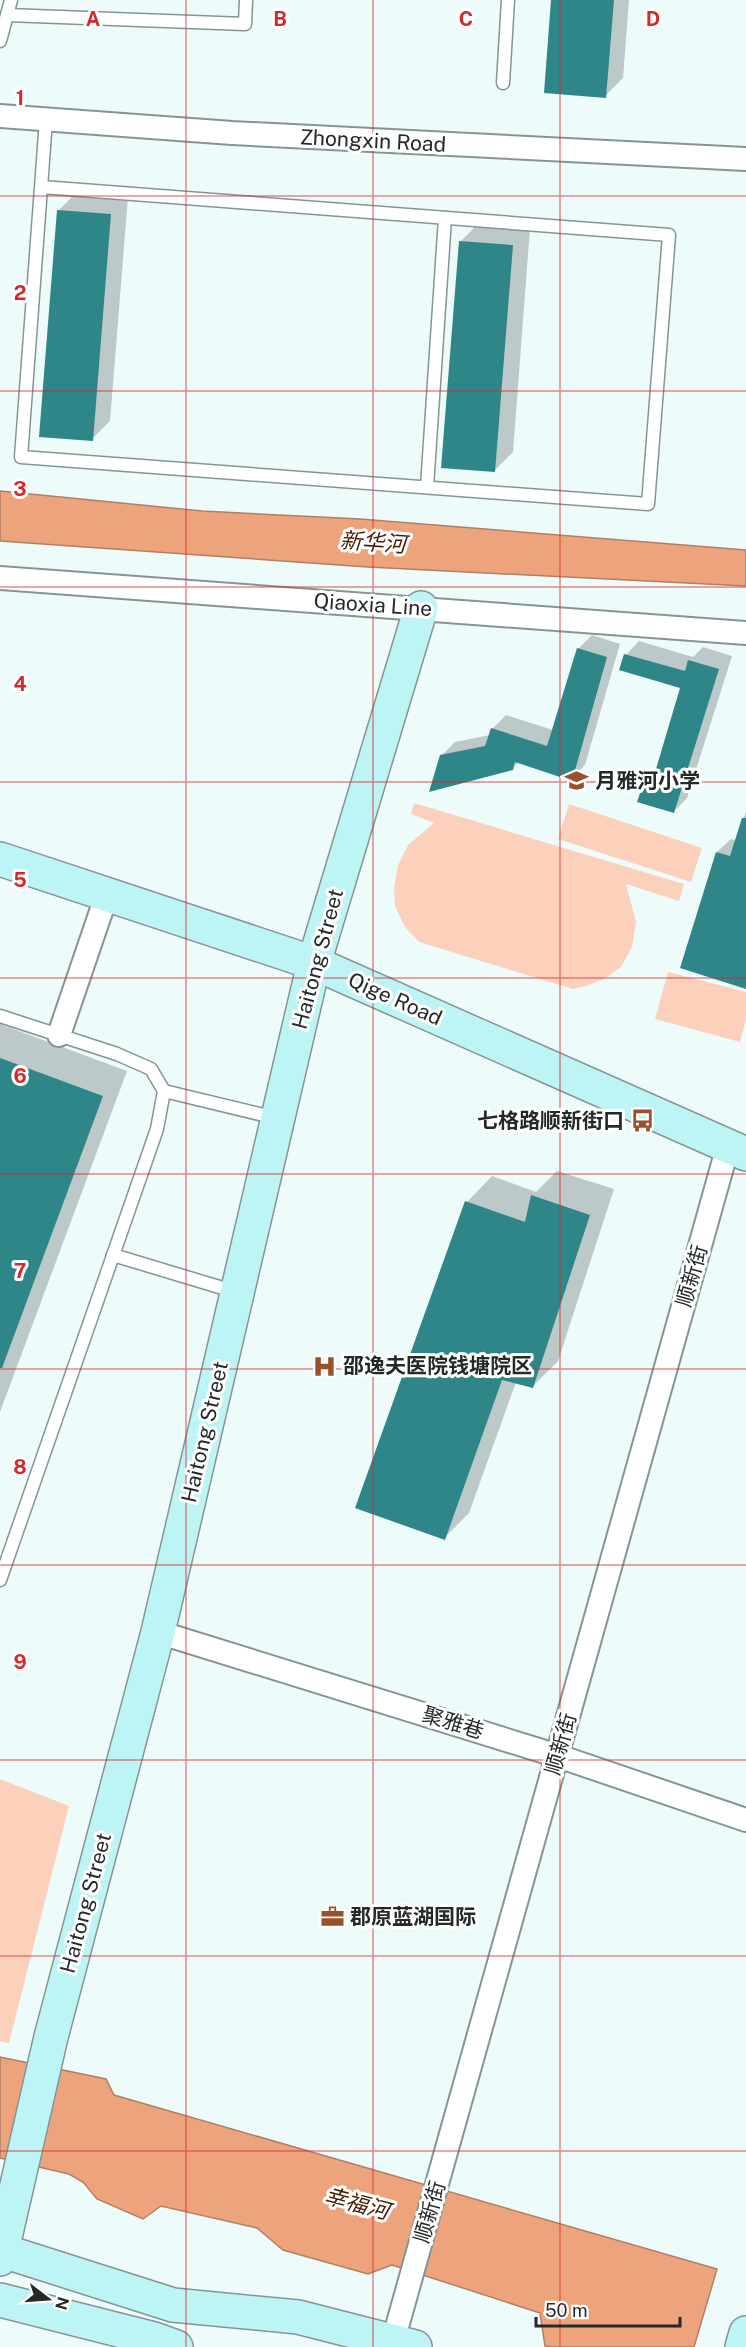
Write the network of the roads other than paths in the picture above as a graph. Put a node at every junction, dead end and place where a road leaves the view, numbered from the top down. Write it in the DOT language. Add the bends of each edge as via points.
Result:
graph roads {
  1 [pos="11,0"];
  2 [pos="246,0"];
  3 [pos="508,0"];
  4 [pos="7,15"];
  5 [pos="0,41"];
  6 [pos="503,83"];
  7 [pos="0,116"];
  8 [pos="46,120"];
  9 [pos="746,159"];
  10 [pos="42,187"];
  11 [pos="445,218"];
  12 [pos="427,487"];
  13 [pos="0,578"];
  14 [pos="421,608"];
  15 [pos="746,633"];
  16 [pos="0,859"];
  17 [pos="107,894"];
  18 [pos="314,963"];
  19 [pos="0,1016"];
  20 [pos="59,1035"];
  21 [pos="164,1091"];
  22 [pos="278,1118"];
  23 [pos="737,1150"];
  24 [pos="113,1254"];
  25 [pos="237,1292"];
  26 [pos="0,1580"];
  27 [pos="158,1632"];
  28 [pos="558,1756"];
  29 [pos="746,1820"];
  30 [pos="1,2253"];
  31 [pos="0,2300"];
  32 [pos="173,2305"];
  33 [pos="746,2334"];
  34 [pos="172,2344"];
  35 [pos="404,2344"];
  36 [pos="327,2347"];
  37 [pos="742,2347"];
  1 -- 4 [label="lane"];
  2 -- 4 [label="lane" via="245,24"];
  3 -- 6 [label="lane"];
  4 -- 5 [label="lane"];
  7 -- 8 [label="street, Zhongxin Road"];
  8 -- 9 [label="street, Zhongxin Road"];
  8 -- 10 [label="lane"];
  10 -- 11 [label="lane"];
  10 -- 12 [label="lane" via="21,456"];
  11 -- 12 [label="lane"];
  11 -- 12 [label="lane" via="669,235 648,504"];
  13 -- 14 [label="street, Qiaoxia Line"];
  14 -- 15 [label="street, Qiaoxia Line"];
  14 -- 18 [label="street, Haitong Street"];
  16 -- 17 [label="street, Qige Road"];
  17 -- 18 [label="street, Qige Road"];
  17 -- 20 [label="street"];
  18 -- 22 [label="street, Haitong Street"];
  18 -- 23 [label="street, Qige Road"];
  19 -- 20 [label="lane"];
  20 -- 21 [label="lane" via="152,1070"];
  21 -- 22 [label="lane"];
  21 -- 24 [label="lane" via="157,1129"];
  22 -- 25 [label="street, Haitong Street"];
  23 -- 28 [label="street, 顺新街"];
  24 -- 25 [label="lane"];
  24 -- 26 [label="lane"];
  25 -- 27 [label="street, Haitong Street"];
  27 -- 28 [label="street, 聚雅巷"];
  27 -- 30 [label="street, Haitong Street" via="51,2037"];
  28 -- 29 [label="street, 聚雅巷"];
  28 -- 35 [label="street, 顺新街" via="437,2185"];
  30 -- 32 [label="street"];
  31 -- 34 [label="street"];
  32 -- 35 [label="street" via="298,2317"];
  32 -- 36 [label="street"];
  33 -- 37 [label="street"];
}
